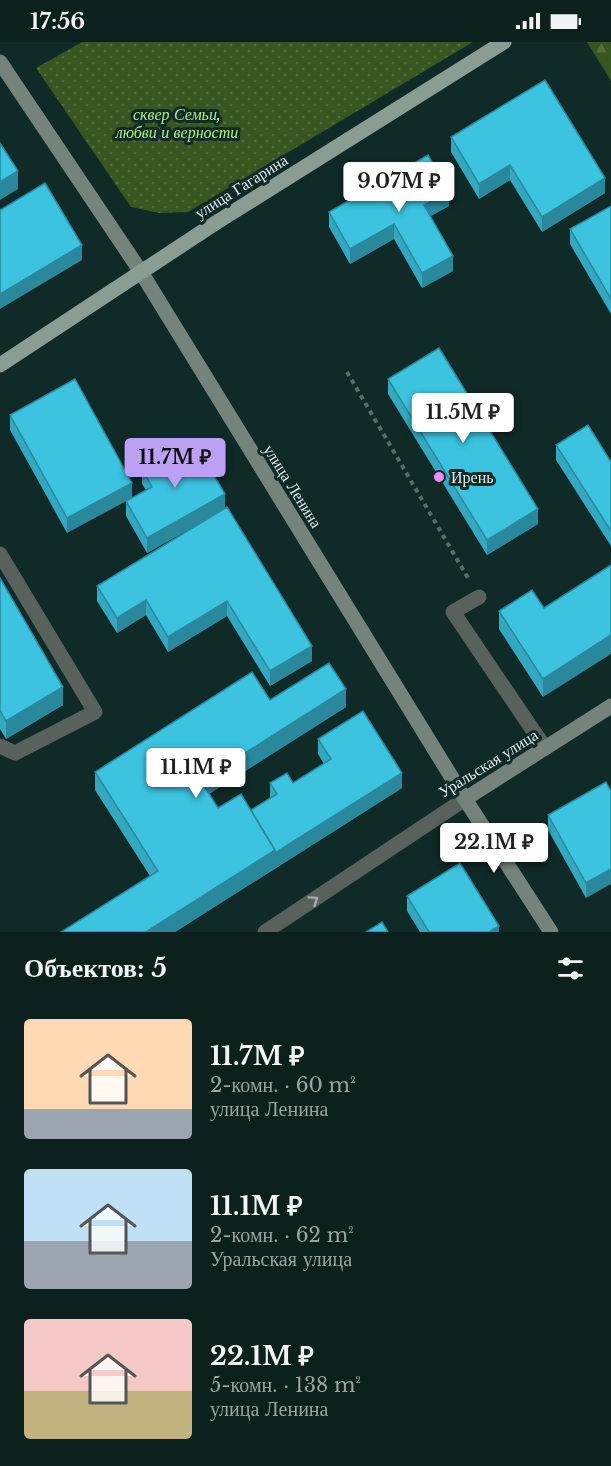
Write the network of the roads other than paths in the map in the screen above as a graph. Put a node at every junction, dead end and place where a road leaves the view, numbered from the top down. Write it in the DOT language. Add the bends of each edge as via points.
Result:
graph roads {
  1 [pos="504,42"];
  2 [pos="0,62"];
  3 [pos="141,272"];
  4 [pos="0,365"];
  5 [pos="0,554"];
  6 [pos="479,597"];
  7 [pos="611,706"];
  8 [pos="0,746"];
  9 [pos="545,748"];
  10 [pos="465,799"];
  11 [pos="266,932"];
  12 [pos="551,932"];
  1 -- 3 [label="main road, улица Гагарина"];
  2 -- 3 [label="main road, улица Ленина"];
  3 -- 4 [label="main road, улица Гагарина"];
  3 -- 10 [label="main road, улица Ленина"];
  5 -- 8 [label="street" via="95,712 15,753"];
  6 -- 9 [label="street" via="453,612"];
  7 -- 9 [label="main road, Уральская улица"];
  9 -- 10 [label="main road, Уральская улица"];
  11 -- 10 [label="street, Уральская улица, one-way"];
  10 -- 12 [label="main road, улица Ленина"];
}
